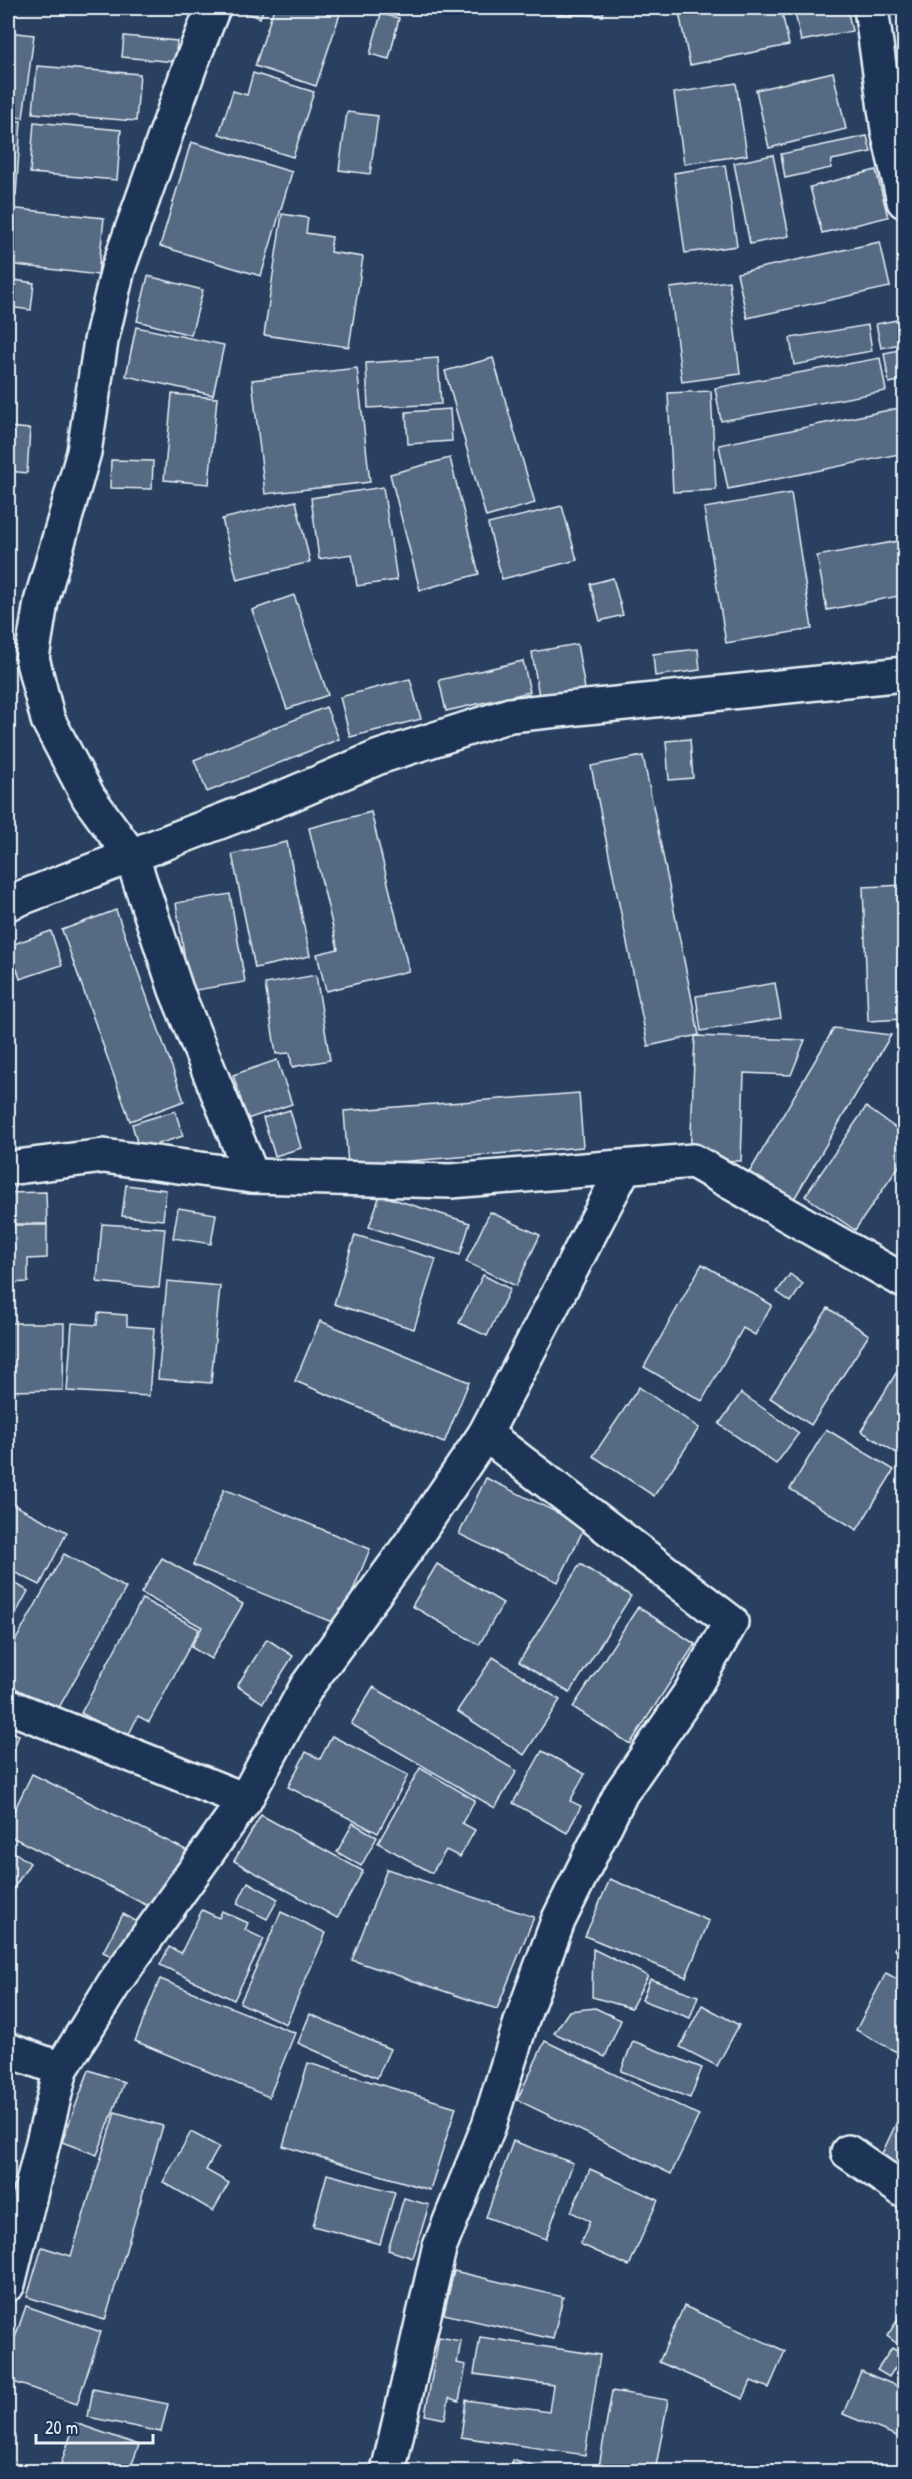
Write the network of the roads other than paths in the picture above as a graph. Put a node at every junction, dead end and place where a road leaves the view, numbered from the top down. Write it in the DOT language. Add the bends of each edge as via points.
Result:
graph roads {
  1 [pos="213,8"];
  2 [pos="871,8"];
  3 [pos="904,201"];
  4 [pos="904,674"];
  5 [pos="132,857"];
  6 [pos="8,903"];
  7 [pos="8,1168"];
  8 [pos="624,1168"];
  9 [pos="252,1176"];
  10 [pos="904,1281"];
  11 [pos="485,1434"];
  12 [pos="8,1706"];
  13 [pos="245,1800"];
  14 [pos="8,2050"];
  15 [pos="61,2069"];
  16 [pos="848,2152"];
  17 [pos="904,2191"];
  18 [pos="8,2284"];
  19 [pos="388,2472"];
  1 -- 5 [label="street" via="118,269 101,341 84,452 41,602 32,658 48,720 89,798"];
  2 -- 3 [label="street" via="888,130"];
  4 -- 5 [label="street" via="510,715 379,757"];
  5 -- 6 [label="street"];
  5 -- 9 [label="street" via="176,990"];
  7 -- 9 [label="street" via="104,1156"];
  8 -- 9 [label="street" via="451,1181"];
  8 -- 10 [label="street" via="693,1161"];
  8 -- 11 [label="street"];
  11 -- 13 [label="street" via="307,1686"];
  11 -- 19 [label="street" via="731,1622 693,1690 621,1793 558,1921 489,2125 439,2249"];
  12 -- 13 [label="street"];
  13 -- 15 [label="street" via="115,1982"];
  14 -- 15 [label="street"];
  15 -- 18 [label="street"];
  16 -- 17 [label="street"];
}
